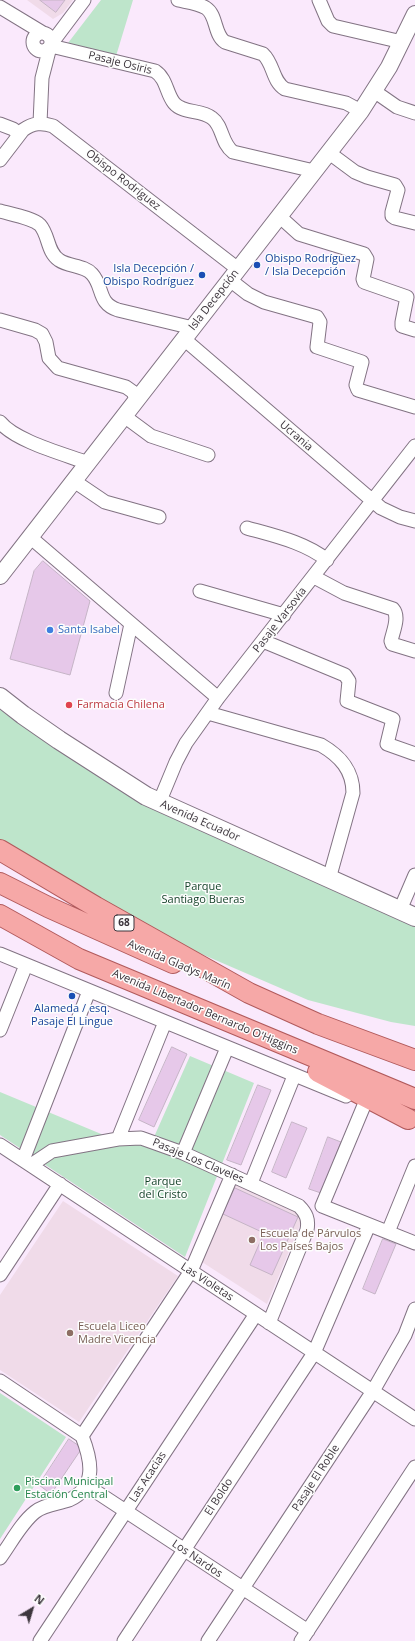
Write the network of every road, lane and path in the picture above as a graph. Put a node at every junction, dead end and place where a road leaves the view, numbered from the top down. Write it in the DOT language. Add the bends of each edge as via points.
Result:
graph roads {
  1 [pos="178,0"];
  2 [pos="319,0"];
  3 [pos="81,3"];
  4 [pos="1,8"];
  5 [pos="415,14"];
  6 [pos="48,41"];
  7 [pos="402,42"];
  8 [pos="34,46"];
  9 [pos="42,78"];
  10 [pos="374,91"];
  11 [pos="361,110"];
  12 [pos="415,113"];
  13 [pos="40,123"];
  14 [pos="0,124"];
  15 [pos="20,134"];
  16 [pos="328,152"];
  17 [pos="0,160"];
  18 [pos="314,171"];
  19 [pos="0,211"];
  20 [pos="279,216"];
  21 [pos="415,223"];
  22 [pos="234,275"];
  23 [pos="0,320"];
  24 [pos="415,330"];
  25 [pos="188,333"];
  26 [pos="137,400"];
  27 [pos="415,407"];
  28 [pos="124,416"];
  29 [pos="0,422"];
  30 [pos="415,446"];
  31 [pos="208,455"];
  32 [pos="88,464"];
  33 [pos="74,481"];
  34 [pos="372,501"];
  35 [pos="159,517"];
  36 [pos="415,521"];
  37 [pos="248,528"];
  38 [pos="30,537"];
  39 [pos="327,560"];
  40 [pos="0,576"];
  41 [pos="314,577"];
  42 [pos="200,590"];
  43 [pos="284,615"];
  44 [pos="131,624"];
  45 [pos="263,641"];
  46 [pos="415,651"];
  47 [pos="116,693"];
  48 [pos="0,697"];
  49 [pos="218,698"];
  50 [pos="208,713"];
  51 [pos="415,754"];
  52 [pos="159,803"];
  53 [pos="0,850"];
  54 [pos="415,875"];
  55 [pos="329,879"];
  56 [pos="0,883"];
  57 [pos="407,913"];
  58 [pos="0,915"];
  59 [pos="0,932"];
  60 [pos="0,954"];
  61 [pos="78,959"];
  62 [pos="26,965"];
  63 [pos="89,991"];
  64 [pos="249,993"];
  65 [pos="218,1017"];
  66 [pos="165,1022"];
  67 [pos="0,1030"];
  68 [pos="227,1048"];
  69 [pos="415,1060"];
  70 [pos="294,1076"];
  71 [pos="415,1099"];
  72 [pos="365,1103"];
  73 [pos="412,1120"];
  74 [pos="118,1139"];
  75 [pos="0,1145"];
  76 [pos="183,1153"];
  77 [pos="27,1163"];
  78 [pos="415,1166"];
  79 [pos="232,1175"];
  80 [pos="251,1183"];
  81 [pos="60,1184"];
  82 [pos="322,1206"];
  83 [pos="306,1214"];
  84 [pos="370,1225"];
  85 [pos="388,1232"];
  86 [pos="415,1243"];
  87 [pos="191,1271"];
  88 [pos="0,1274"];
  89 [pos="415,1309"];
  90 [pos="256,1314"];
  91 [pos="269,1323"];
  92 [pos="314,1353"];
  93 [pos="0,1381"];
  94 [pos="373,1391"];
  95 [pos="415,1419"];
  96 [pos="82,1436"];
  97 [pos="415,1467"];
  98 [pos="86,1485"];
  99 [pos="126,1511"];
  100 [pos="184,1550"];
  101 [pos="0,1558"];
  102 [pos="242,1589"];
  103 [pos="305,1636"];
  104 [pos="40,1641"];
  105 [pos="124,1641"];
  106 [pos="208,1641"];
  1 -- 11 [label="street" via="207,9 211,13 220,38 225,42 263,54 278,83 285,89"];
  2 -- 7 [label="street" via="333,26"];
  3 -- 6 [label="street"];
  4 -- 6 [label="street"];
  4 -- 8 [label="street"];
  5 -- 7 [label="street, Isla Decepción"];
  6 -- 8 [label="street" via="35,36"];
  6 -- 9 [label="street"];
  6 -- 18 [label="street, Pasaje Osiris" via="155,71 162,76 177,106 208,115 215,121 225,143 233,152"];
  7 -- 10 [label="street, Isla Decepción"];
  8 -- 9 [label="street"];
  9 -- 13 [label="street"];
  10 -- 11 [label="street, Isla Decepción"];
  10 -- 12 [label="street" via="397,106"];
  11 -- 16 [label="street, Isla Decepción"];
  13 -- 15 [label="street" via="28,126"];
  13 -- 22 [label="street, Obispo Rodríguez" via="53,126"];
  14 -- 15 [label="street"];
  15 -- 17 [label="street"];
  16 -- 18 [label="street, Isla Decepción"];
  16 -- 21 [label="street" via="355,172 395,185 398,190 392,216"];
  18 -- 20 [label="street, Isla Decepción"];
  19 -- 25 [label="street" via="39,224 52,254 64,263 88,270 105,302 113,309"];
  20 -- 22 [label="street, Isla Decepción"];
  20 -- 24 [label="street" via="299,234 364,254 367,259 364,282 407,297 402,326"];
  22 -- 25 [label="street, Isla Decepción"];
  22 -- 27 [label="street, Obispo Rodríguez" via="257,299 320,319 317,347 362,362 357,388"];
  23 -- 26 [label="street" via="42,334 49,358 58,368 126,386"];
  25 -- 26 [label="street, Isla Decepción"];
  25 -- 34 [label="street, Ucrania"];
  26 -- 28 [label="street, Isla Decepción"];
  28 -- 31 [label="street" via="151,436"];
  28 -- 32 [label="street, Isla Decepción"];
  29 -- 32 [label="street" via="17,436"];
  30 -- 34 [label="street, Pasaje Varsovia"];
  32 -- 33 [label="street, Isla Decepción"];
  33 -- 35 [label="street" via="105,502"];
  33 -- 38 [label="street, Isla Decepción"];
  34 -- 36 [label="street, Ucrania" via="390,513"];
  34 -- 39 [label="street, Pasaje Varsovia"];
  37 -- 39 [label="street" via="301,544"];
  38 -- 40 [label="street, Isla Decepción"];
  38 -- 44 [label="street"];
  39 -- 41 [label="street, Pasaje Varsovia"];
  41 -- 43 [label="street, Pasaje Varsovia"];
  41 -- 46 [label="street" via="344,594 393,609 396,617 392,644"];
  42 -- 43 [label="street"];
  43 -- 45 [label="street, Pasaje Varsovia"];
  44 -- 47 [label="street"];
  44 -- 49 [label="street"];
  45 -- 49 [label="street, Pasaje Varsovia"];
  45 -- 51 [label="street" via="345,675 349,681 348,701 393,719 387,744"];
  48 -- 52 [label="main road, Avenida Ecuador" via="59,740"];
  49 -- 50 [label="street, Pasaje Varsovia"];
  50 -- 52 [label="street, Pasaje Varsovia" via="186,743"];
  50 -- 55 [label="street" via="321,745 336,755 348,769 353,793"];
  52 -- 55 [label="main road, Avenida Ecuador"];
  53 -- 64 [label="main road, 68"];
  54 -- 57 [label="street"];
  55 -- 57 [label="main road, Avenida Ecuador"];
  56 -- 64 [label="main road, Avenida Gladys Marín" via="105,934"];
  58 -- 61 [label="main road, Avenida Libertador Bernardo O'Higgins"];
  59 -- 61 [label="main road"];
  60 -- 62 [label="street"];
  61 -- 65 [label="main road, Avenida Libertador Bernardo O'Higgins"];
  62 -- 63 [label="street"];
  62 -- 67 [label="street"];
  63 -- 66 [label="street"];
  63 -- 77 [label="street"];
  64 -- 69 [label="main road" via="318,1024"];
  65 -- 71 [label="main road, Avenida Libertador Bernardo O'Higgins"];
  65 -- 73 [label="main road" via="274,1050"];
  66 -- 68 [label="street"];
  66 -- 74 [label="street"];
  68 -- 70 [label="street"];
  68 -- 76 [label="street"];
  70 -- 72 [label="street"];
  70 -- 80 [label="street"];
  72 -- 73 [label="street"];
  72 -- 82 [label="street"];
  74 -- 76 [label="street, Pasaje Los Claveles" via="141,1138"];
  74 -- 77 [label="street, Pasaje Los Claveles" via="52,1151"];
  75 -- 77 [label="street, Las Violetas"];
  76 -- 79 [label="street, Pasaje Los Claveles"];
  77 -- 81 [label="street, Las Violetas"];
  78 -- 85 [label="street"];
  79 -- 80 [label="street, Pasaje Los Claveles"];
  79 -- 87 [label="street"];
  80 -- 83 [label="street, Pasaje Los Claveles" via="294,1202"];
  81 -- 87 [label="street, Las Violetas"];
  81 -- 88 [label="street"];
  82 -- 83 [label="street"];
  82 -- 84 [label="street"];
  83 -- 91 [label="street" via="307,1230"];
  84 -- 85 [label="street"];
  84 -- 92 [label="street, El Boldo"];
  85 -- 86 [label="street"];
  87 -- 90 [label="street, Las Violetas"];
  87 -- 96 [label="street"];
  89 -- 94 [label="street, Pasaje El Roble" via="405,1335"];
  90 -- 91 [label="street, Las Violetas"];
  90 -- 99 [label="street, Las Acacias"];
  91 -- 92 [label="street, Las Violetas"];
  92 -- 94 [label="street, Las Violetas"];
  92 -- 100 [label="street, El Boldo"];
  93 -- 96 [label="street"];
  94 -- 95 [label="street, Las Violetas"];
  94 -- 102 [label="street, Pasaje El Roble"];
  96 -- 98 [label="street" via="90,1460 91,1474"];
  97 -- 103 [label="street"];
  98 -- 99 [label="street, Los Nardos"];
  98 -- 101 [label="street" via="70,1499 46,1506 29,1516"];
  99 -- 100 [label="street, Los Nardos"];
  99 -- 104 [label="street, Las Acacias"];
  100 -- 102 [label="street, Los Nardos"];
  100 -- 105 [label="street, El Boldo"];
  102 -- 103 [label="street, Los Nardos"];
  102 -- 106 [label="street, Pasaje El Roble"];
}
